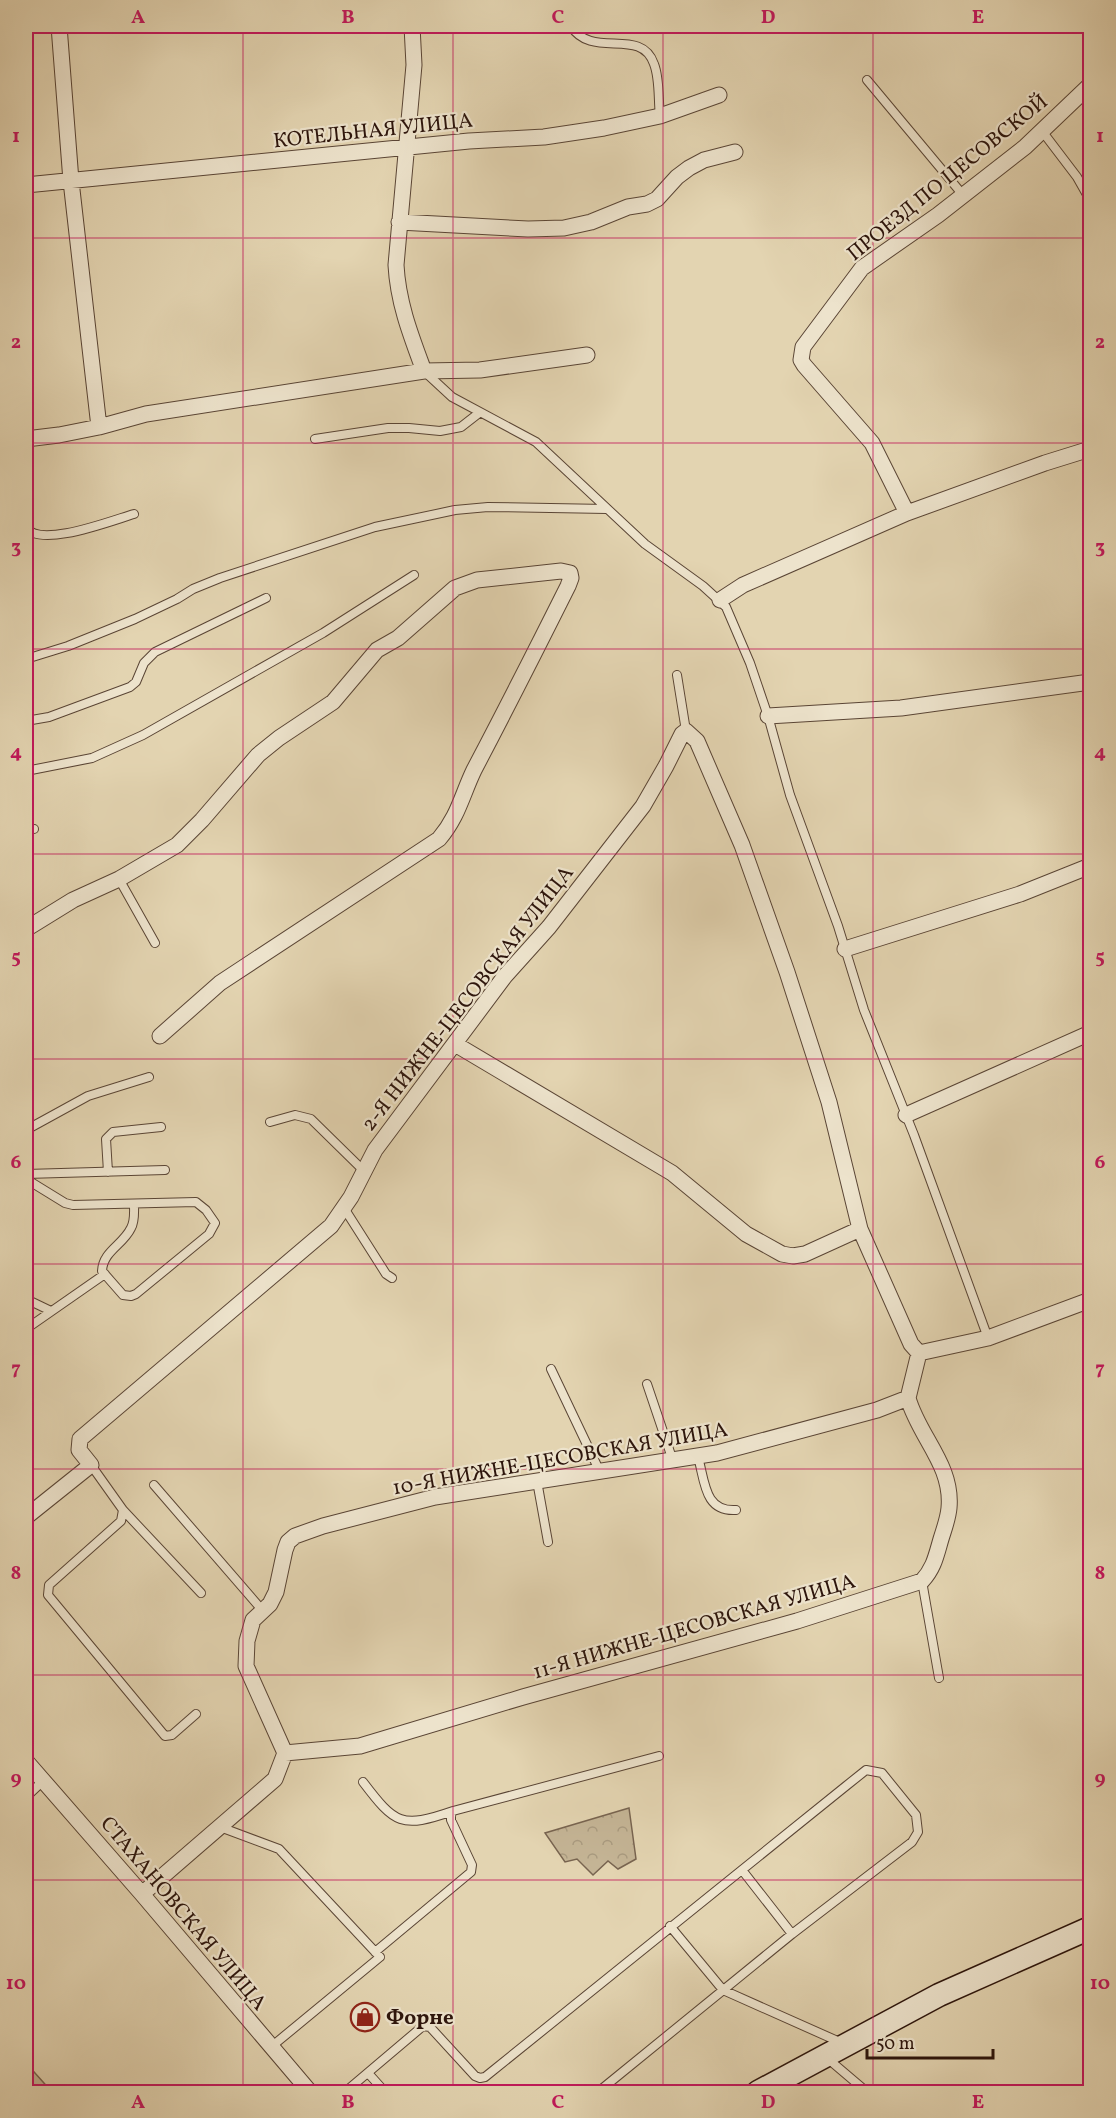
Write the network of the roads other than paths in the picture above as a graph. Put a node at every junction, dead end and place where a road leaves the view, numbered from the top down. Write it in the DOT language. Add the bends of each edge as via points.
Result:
graph roads {
  1 [pos="59,26"];
  2 [pos="412,26"];
  3 [pos="571,26"];
  4 [pos="867,80"];
  5 [pos="1090,85"];
  6 [pos="719,95"];
  7 [pos="660,116"];
  8 [pos="1042,131"];
  9 [pos="407,147"];
  10 [pos="735,152"];
  11 [pos="71,181"];
  12 [pos="26,185"];
  13 [pos="963,195"];
  14 [pos="1090,200"];
  15 [pos="399,222"];
  16 [pos="587,355"];
  17 [pos="424,371"];
  18 [pos="479,413"];
  19 [pos="99,427"];
  20 [pos="26,439"];
  21 [pos="315,439"];
  22 [pos="1090,449"];
  23 [pos="607,509"];
  24 [pos="907,513"];
  25 [pos="134,514"];
  26 [pos="26,527"];
  27 [pos="414,575"];
  28 [pos="266,598"];
  29 [pos="720,600"];
  30 [pos="26,659"];
  31 [pos="677,675"];
  32 [pos="1090,682"];
  33 [pos="768,716"];
  34 [pos="26,722"];
  35 [pos="686,731"];
  36 [pos="26,771"];
  37 [pos="1090,866"];
  38 [pos="119,879"];
  39 [pos="26,929"];
  40 [pos="155,944"];
  41 [pos="845,949"];
  42 [pos="1090,1033"];
  43 [pos="160,1036"];
  44 [pos="455,1044"];
  45 [pos="149,1077"];
  46 [pos="906,1115"];
  47 [pos="270,1122"];
  48 [pos="161,1127"];
  49 [pos="26,1130"];
  50 [pos="165,1170"];
  51 [pos="364,1171"];
  52 [pos="108,1172"];
  53 [pos="26,1174"];
  54 [pos="26,1179"];
  55 [pos="134,1205"];
  56 [pos="344,1208"];
  57 [pos="860,1229"];
  58 [pos="105,1274"];
  59 [pos="392,1278"];
  60 [pos="26,1299"];
  61 [pos="1090,1300"];
  62 [pos="51,1311"];
  63 [pos="26,1329"];
  64 [pos="992,1337"];
  65 [pos="919,1353"];
  66 [pos="551,1369"];
  67 [pos="647,1384"];
  68 [pos="908,1398"];
  69 [pos="698,1457"];
  70 [pos="673,1461"];
  71 [pos="91,1465"];
  72 [pos="600,1472"];
  73 [pos="537,1481"];
  74 [pos="154,1485"];
  75 [pos="123,1510"];
  76 [pos="736,1510"];
  77 [pos="26,1517"];
  78 [pos="548,1542"];
  79 [pos="922,1581"];
  80 [pos="201,1593"];
  81 [pos="263,1611"];
  82 [pos="939,1678"];
  83 [pos="196,1714"];
  84 [pos="285,1753"];
  85 [pos="659,1756"];
  86 [pos="26,1761"];
  87 [pos="43,1781"];
  88 [pos="363,1782"];
  89 [pos="26,1797"];
  90 [pos="453,1811"];
  91 [pos="219,1827"];
  92 [pos="742,1870"];
  93 [pos="142,1894"];
  94 [pos="670,1926"];
  95 [pos="1090,1928"];
  96 [pos="792,1934"];
  97 [pos="375,1952"];
  98 [pos="723,1990"];
  99 [pos="846,2045"];
  100 [pos="271,2047"];
  101 [pos="825,2056"];
  102 [pos="368,2073"];
  103 [pos="310,2092"];
  104 [pos="345,2092"];
  105 [pos="385,2092"];
  106 [pos="598,2092"];
  107 [pos="758,2092"];
  108 [pos="867,2092"];
  1 -- 11 [label="street"];
  2 -- 9 [label="street" via="414,65"];
  3 -- 7 [label="lane" via="586,41 637,46 649,55 656,75"];
  4 -- 13 [label="lane"];
  5 -- 8 [label="street, ПРОЕЗД ПО ЦЕСОВСКОЙ"];
  6 -- 7 [label="street, КОТЕЛЬНАЯ УЛИЦА"];
  7 -- 9 [label="street, КОТЕЛЬНАЯ УЛИЦА" via="544,138"];
  8 -- 13 [label="street, ПРОЕЗД ПО ЦЕСОВСКОЙ"];
  8 -- 14 [label="lane"];
  9 -- 11 [label="street, КОТЕЛЬНАЯ УЛИЦА"];
  9 -- 15 [label="street"];
  10 -- 15 [label="street" via="689,168 648,204 564,228"];
  11 -- 12 [label="street, КОТЕЛЬНАЯ УЛИЦА"];
  11 -- 19 [label="street"];
  13 -- 24 [label="street, ПРОЕЗД ПО ЦЕСОВСКОЙ" via="862,268 806,340 801,354 804,365 872,443"];
  15 -- 17 [label="street" via="397,286"];
  16 -- 17 [label="street" via="480,370"];
  17 -- 18 [label="lane" via="452,397"];
  17 -- 19 [label="street" via="146,414"];
  18 -- 21 [label="lane" via="461,427 440,431 374,429"];
  18 -- 23 [label="lane" via="536,442"];
  19 -- 20 [label="street"];
  22 -- 24 [label="street"];
  23 -- 29 [label="lane" via="645,544"];
  23 -- 30 [label="lane" via="488,507 375,527 220,578 97,635"];
  24 -- 29 [label="street" via="743,585"];
  25 -- 26 [label="lane" via="50,536 33,534"];
  27 -- 36 [label="lane" via="323,633 143,735 92,758"];
  28 -- 34 [label="lane" via="154,652 130,687"];
  29 -- 33 [label="lane" via="732,618"];
  31 -- 35 [label="lane"];
  32 -- 33 [label="street" via="901,708"];
  33 -- 41 [label="lane" via="790,795"];
  35 -- 44 [label="street, 2-Я НИЖНЕ-ЦЕСОВСКАЯ УЛИЦА" via="643,806"];
  35 -- 57 [label="street" via="697,741 742,844 787,972 829,1102"];
  37 -- 41 [label="street" via="1020,894"];
  38 -- 39 [label="street" via="73,900"];
  38 -- 40 [label="lane"];
  38 -- 43 [label="street" via="177,845 258,755 333,702 377,650 398,638 455,588 477,580 564,571 571,575 444,834 220,983"];
  41 -- 46 [label="lane" via="864,1010"];
  42 -- 46 [label="street"];
  44 -- 51 [label="street, 2-Я НИЖНЕ-ЦЕСОВСКАЯ УЛИЦА" via="375,1150"];
  44 -- 57 [label="street" via="672,1173 746,1234 782,1254 805,1254"];
  45 -- 49 [label="lane" via="88,1096"];
  46 -- 64 [label="lane"];
  47 -- 51 [label="lane" via="295,1115 311,1119"];
  48 -- 52 [label="lane" via="108,1135"];
  50 -- 52 [label="lane"];
  51 -- 56 [label="street, 2-Я НИЖНЕ-ЦЕСОВСКАЯ УЛИЦА"];
  52 -- 53 [label="lane"];
  54 -- 55 [label="lane" via="73,1205"];
  55 -- 58 [label="lane" via="133,1226 105,1258"];
  55 -- 58 [label="lane" via="196,1202 214,1223 209,1234 136,1294 123,1295"];
  56 -- 59 [label="lane"];
  56 -- 71 [label="street, 2-Я НИЖНЕ-ЦЕСОВСКАЯ УЛИЦА" via="331,1226 80,1439 80,1450"];
  57 -- 65 [label="street" via="911,1344"];
  58 -- 62 [label="lane"];
  60 -- 62 [label="lane"];
  61 -- 64 [label="street"];
  62 -- 63 [label="lane"];
  64 -- 65 [label="street"];
  65 -- 68 [label="street"];
  66 -- 72 [label="lane"];
  67 -- 70 [label="lane"];
  68 -- 69 [label="street, 10-Я НИЖНЕ-ЦЕСОВСКАЯ УЛИЦА" via="866,1413"];
  68 -- 79 [label="street" via="912,1413 948,1479 950,1497 931,1571"];
  69 -- 70 [label="street, 10-Я НИЖНЕ-ЦЕСОВСКАЯ УЛИЦА"];
  69 -- 76 [label="lane" via="714,1505"];
  70 -- 72 [label="street, 10-Я НИЖНЕ-ЦЕСОВСКАЯ УЛИЦА"];
  71 -- 75 [label="lane"];
  71 -- 77 [label="street"];
  72 -- 73 [label="street, 10-Я НИЖНЕ-ЦЕСОВСКАЯ УЛИЦА"];
  73 -- 78 [label="lane"];
  73 -- 81 [label="street, 10-Я НИЖНЕ-ЦЕСОВСКАЯ УЛИЦА" via="435,1497 295,1536 285,1550 276,1592"];
  74 -- 81 [label="lane"];
  75 -- 80 [label="lane"];
  75 -- 83 [label="lane" via="121,1521 50,1586 48,1596 165,1736 172,1735"];
  79 -- 82 [label="lane"];
  79 -- 84 [label="street, 11-Я НИЖНЕ-ЦЕСОВСКАЯ УЛИЦА" via="797,1621 360,1746"];
  81 -- 84 [label="street, 10-Я НИЖНЕ-ЦЕСОВСКАЯ УЛИЦА" via="250,1628 246,1666"];
  84 -- 91 [label="street" via="275,1779"];
  85 -- 90 [label="lane"];
  86 -- 87 [label="street, СТАХАНОВСКАЯ УЛИЦА"];
  87 -- 89 [label="lane"];
  87 -- 93 [label="street, СТАХАНОВСКАЯ УЛИЦА"];
  88 -- 90 [label="lane" via="384,1809 401,1819 423,1821"];
  90 -- 97 [label="lane" via="452,1820 472,1865 471,1872"];
  91 -- 93 [label="street"];
  91 -- 97 [label="lane" via="279,1849"];
  92 -- 94 [label="lane"];
  92 -- 96 [label="lane"];
  92 -- 96 [label="lane" via="866,1770 882,1773 916,1815 919,1827 912,1842"];
  93 -- 100 [label="street, СТАХАНОВСКАЯ УЛИЦА"];
  94 -- 98 [label="lane"];
  94 -- 102 [label="lane" via="482,2079 425,2026"];
  95 -- 99 [label="main road" via="939,1995"];
  96 -- 98 [label="lane"];
  97 -- 100 [label="lane" via="379,1959"];
  98 -- 99 [label="lane"];
  98 -- 106 [label="lane"];
  99 -- 101 [label="main road"];
  100 -- 103 [label="street, СТАХАНОВСКАЯ УЛИЦА"];
  101 -- 107 [label="main road"];
  101 -- 108 [label="lane"];
  102 -- 104 [label="lane"];
  102 -- 105 [label="lane"];
}
